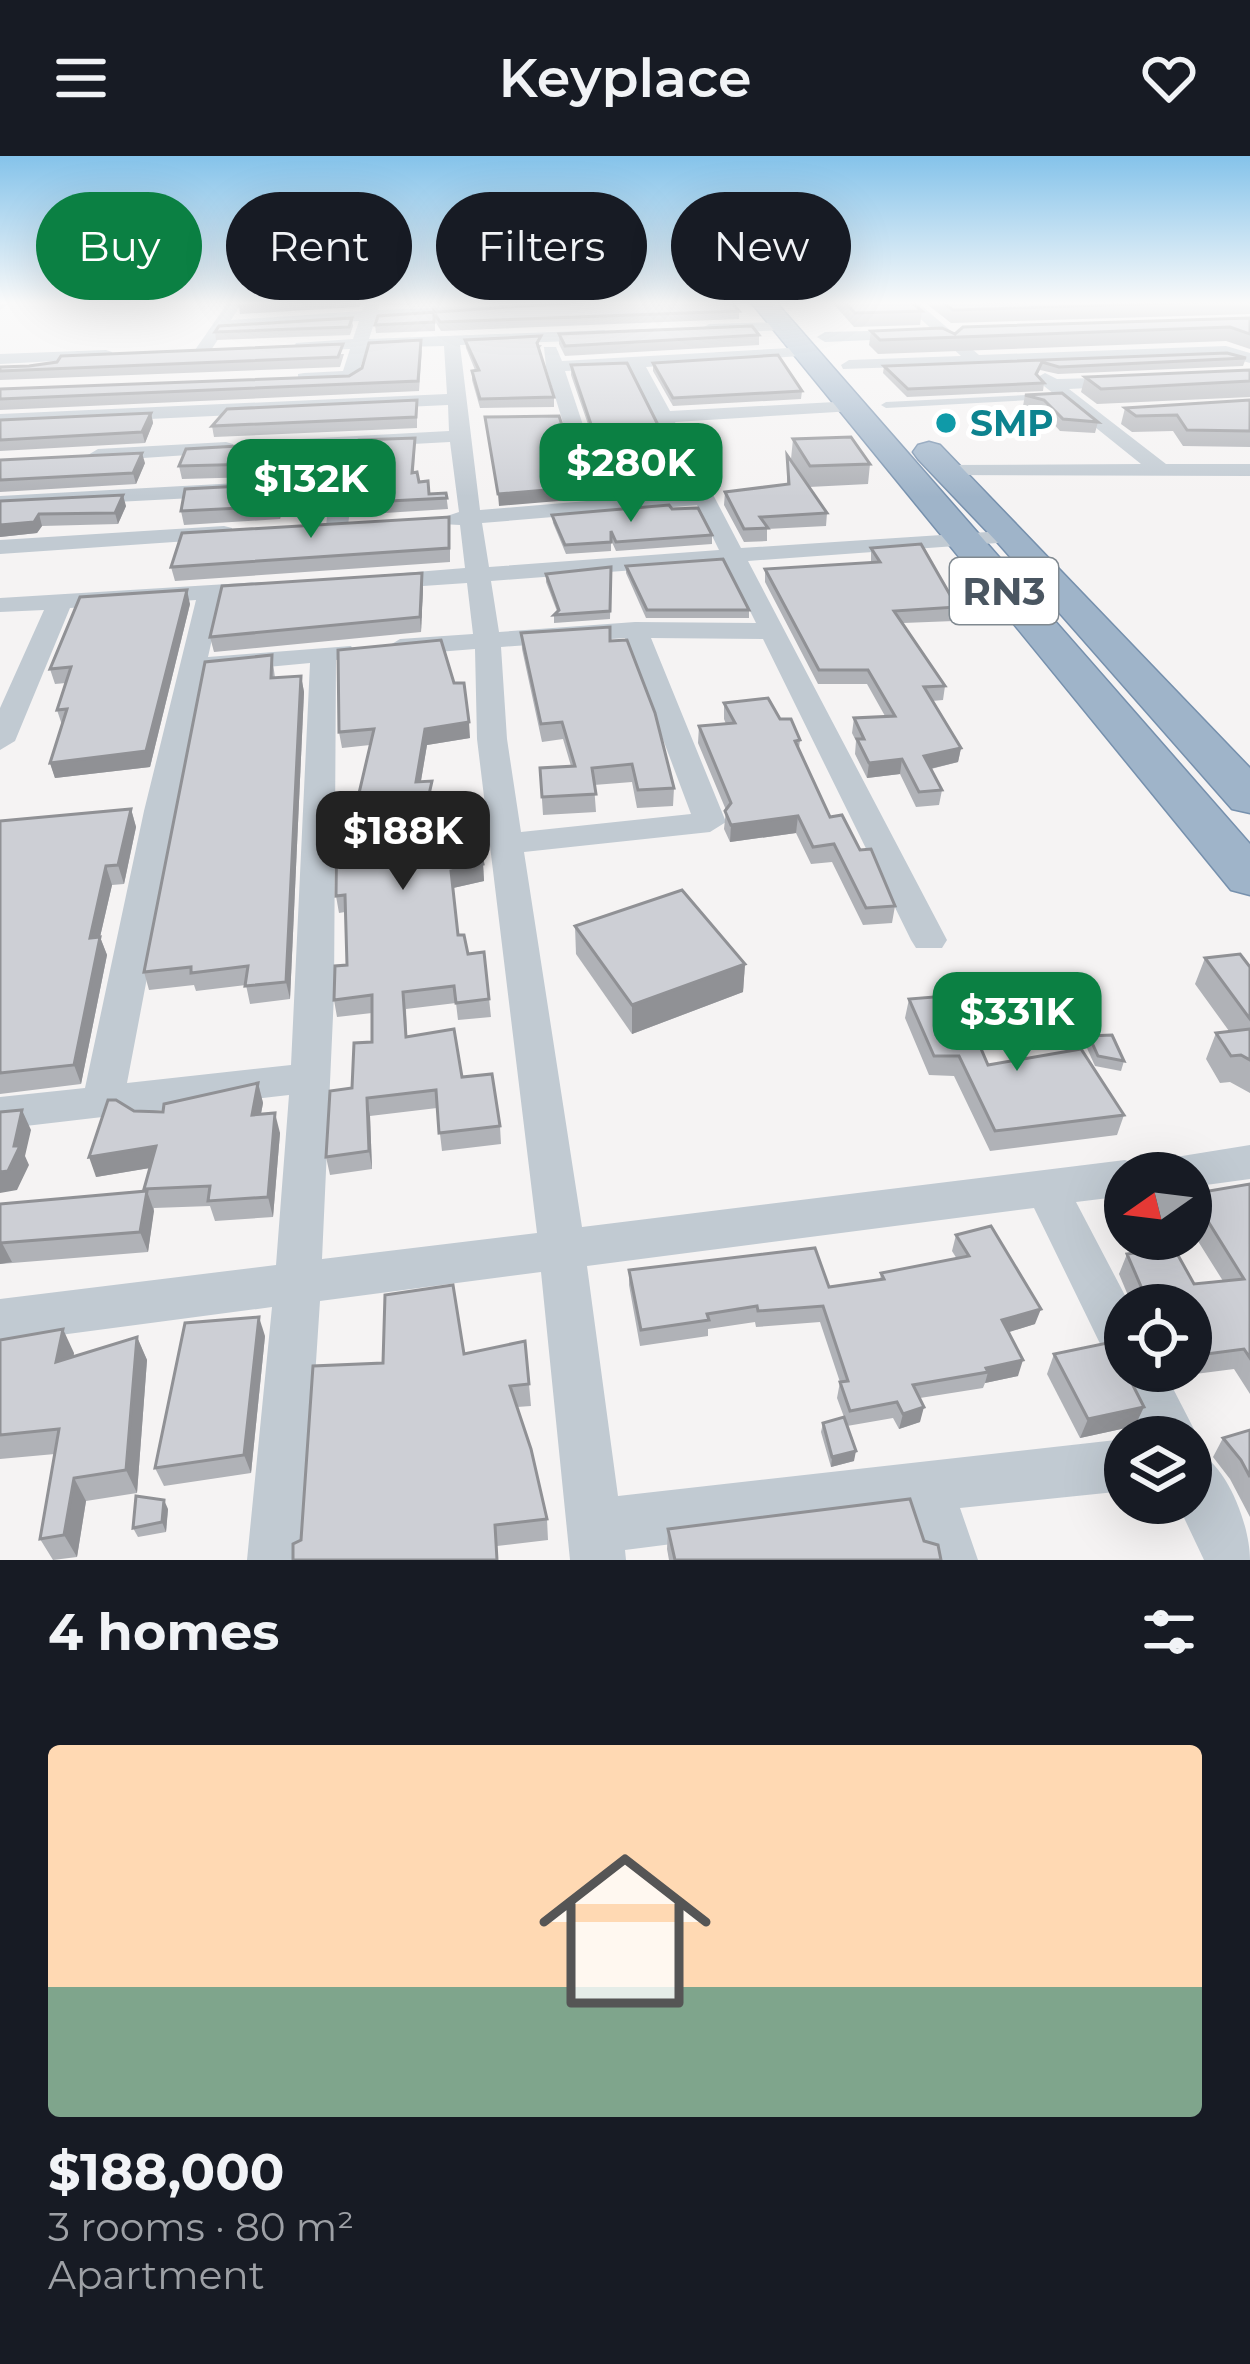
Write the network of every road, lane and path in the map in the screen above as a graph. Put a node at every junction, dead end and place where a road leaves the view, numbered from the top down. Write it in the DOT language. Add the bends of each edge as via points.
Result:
graph roads {
  1 [pos="352,367"];
  2 [pos="456,367"];
  3 [pos="554,367"];
  4 [pos="564,367"];
  5 [pos="638,367"];
  6 [pos="836,367"];
  7 [pos="1038,367"];
  8 [pos="350,376"];
  9 [pos="280,379"];
  10 [pos="1148,380"];
  11 [pos="1060,390"];
  12 [pos="335,403"];
  13 [pos="869,405"];
  14 [pos="195,411"];
  15 [pos="1116,414"];
  16 [pos="1092,415"];
  17 [pos="568,416"];
  18 [pos="546,417"];
  19 [pos="663,417"];
  20 [pos="464,418"];
  21 [pos="0,420"];
  22 [pos="348,441"];
  23 [pos="176,451"];
  24 [pos="66,457"];
  25 [pos="1161,470"];
  26 [pos="1250,470"];
  27 [pos="946,471"];
  28 [pos="341,484"];
  29 [pos="705,499"];
  30 [pos="0,502"];
  31 [pos="600,508"];
  32 [pos="471,517"];
  33 [pos="426,520"];
  34 [pos="337,526"];
  35 [pos="251,532"];
  36 [pos="1011,535"];
  37 [pos="960,540"];
  38 [pos="0,547"];
  39 [pos="736,557"];
  40 [pos="140,567"];
  41 [pos="476,576"];
  42 [pos="364,583"];
  43 [pos="298,587"];
  44 [pos="210,592"];
  45 [pos="60,602"];
  46 [pos="0,605"];
  47 [pos="635,630"];
  48 [pos="769,631"];
  49 [pos="486,639"];
  50 [pos="323,654"];
  51 [pos="194,666"];
  52 [pos="32,673"];
  53 [pos="0,675"];
  54 [pos="0,741"];
  55 [pos="1250,798"];
  56 [pos="505,844"];
  57 [pos="1250,878"];
  58 [pos="929,940"];
  59 [pos="309,1078"];
  60 [pos="103,1100"];
  61 [pos="0,1112"];
  62 [pos="1250,1162"];
  63 [pos="1212,1167"];
  64 [pos="1104,1181"];
  65 [pos="1046,1188"];
  66 [pos="562,1250"];
  67 [pos="300,1283"];
  68 [pos="1104,1303"];
  69 [pos="0,1321"];
  70 [pos="1104,1467"];
  71 [pos="925,1485"];
  72 [pos="1212,1517"];
  73 [pos="596,1543"];
  74 [pos="275,1560"];
  75 [pos="950,1560"];
  76 [pos="1234,1560"];
  1 -- 8 [label="street"];
  2 -- 20 [label="street"];
  3 -- 4 [label="street"];
  3 -- 17 [label="street"];
  5 -- 19 [label="street"];
  6 -- 13 [label="highway, RN3"];
  7 -- 11 [label="street"];
  8 -- 9 [label="street"];
  8 -- 12 [label="street"];
  10 -- 11 [label="street"];
  11 -- 13 [label="lane"];
  11 -- 16 [label="street"];
  12 -- 14 [label="street"];
  12 -- 20 [label="street"];
  13 -- 19 [label="street"];
  13 -- 27 [label="highway, RN3"];
  13 -- 37 [label="highway, RN3"];
  14 -- 21 [label="street"];
  14 -- 23 [label="street"];
  15 -- 16 [label="street"];
  16 -- 25 [label="street"];
  17 -- 18 [label="street"];
  17 -- 31 [label="street"];
  19 -- 29 [label="street"];
  20 -- 22 [label="street"];
  20 -- 32 [label="street"];
  22 -- 23 [label="street"];
  22 -- 28 [label="street"];
  23 -- 24 [label="street"];
  25 -- 26 [label="street"];
  25 -- 27 [label="street"];
  27 -- 36 [label="highway, RN3"];
  28 -- 30 [label="street"];
  28 -- 34 [label="street"];
  29 -- 31 [label="street"];
  29 -- 39 [label="street"];
  31 -- 32 [label="street"];
  32 -- 33 [label="street"];
  32 -- 41 [label="street"];
  35 -- 40 [label="street"];
  36 -- 37 [label="street"];
  36 -- 55 [label="highway, RN3"];
  37 -- 39 [label="street"];
  37 -- 57 [label="highway, RN3"];
  38 -- 40 [label="street"];
  39 -- 41 [label="street"];
  39 -- 48 [label="street"];
  40 -- 44 [label="street"];
  40 -- 45 [label="street"];
  41 -- 42 [label="street"];
  41 -- 49 [label="street"];
  43 -- 44 [label="street"];
  44 -- 51 [label="street"];
  45 -- 46 [label="street"];
  45 -- 52 [label="street"];
  47 -- 48 [label="street"];
  47 -- 49 [label="street"];
  47 -- 56 [label="street" via="710,823"];
  48 -- 58 [label="street"];
  49 -- 50 [label="street"];
  49 -- 56 [label="street"];
  50 -- 51 [label="street"];
  50 -- 59 [label="street"];
  51 -- 60 [label="street" via="148,812"];
  52 -- 53 [label="street"];
  52 -- 54 [label="street"];
  56 -- 66 [label="street"];
  59 -- 60 [label="street"];
  59 -- 67 [label="street"];
  60 -- 61 [label="street"];
  62 -- 63 [label="street"];
  64 -- 65 [label="street"];
  65 -- 66 [label="street"];
  65 -- 68 [label="street"];
  66 -- 67 [label="street"];
  66 -- 73 [label="street"];
  67 -- 69 [label="street"];
  67 -- 74 [label="street"];
  70 -- 71 [label="street"];
  71 -- 73 [label="street"];
  71 -- 75 [label="street"];
  72 -- 76 [label="street"];
}
